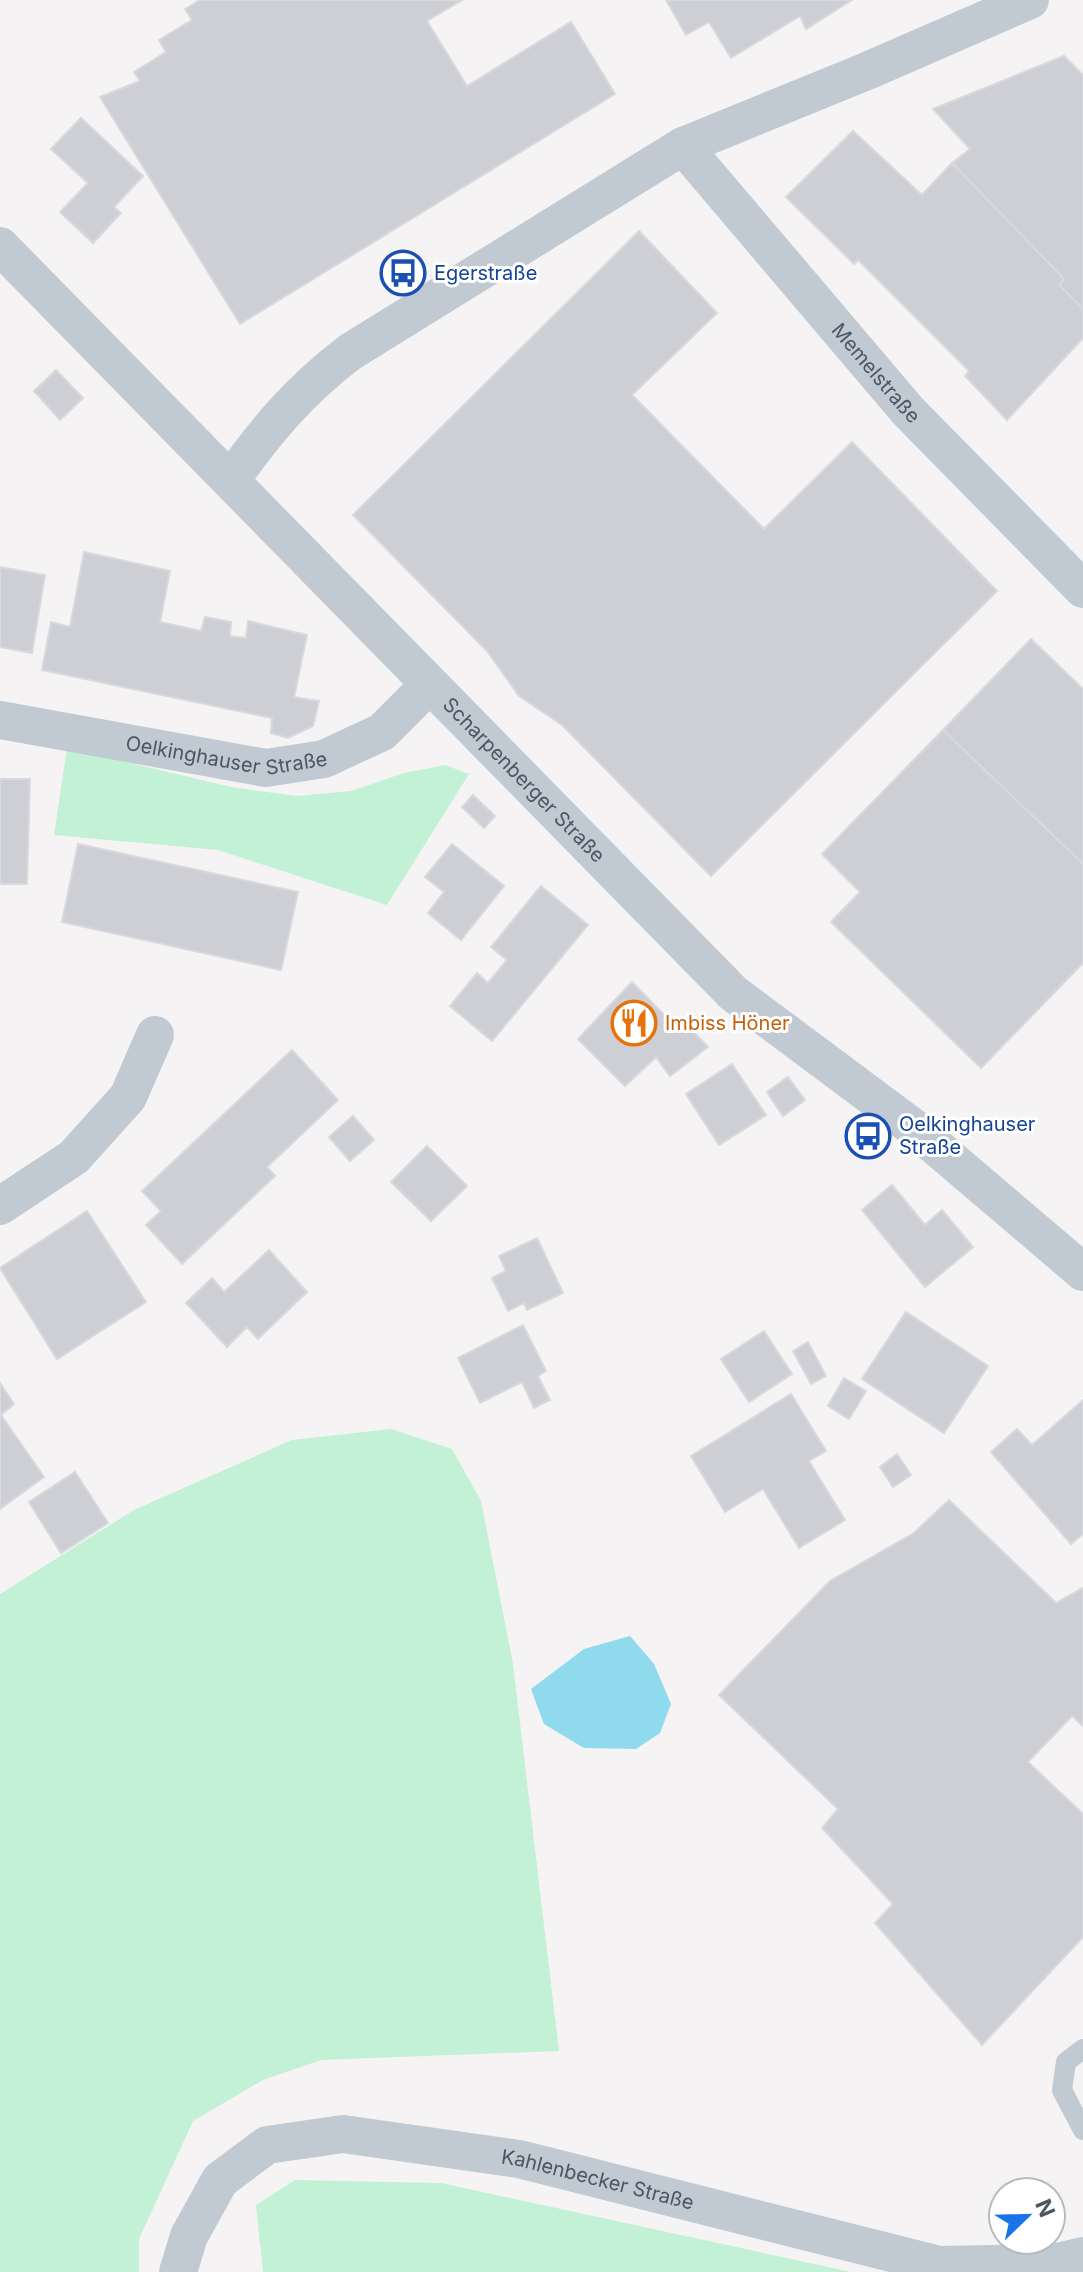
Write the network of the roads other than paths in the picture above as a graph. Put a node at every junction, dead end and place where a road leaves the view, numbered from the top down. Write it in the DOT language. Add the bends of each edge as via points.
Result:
graph roads {
  1 [pos="1030,0"];
  2 [pos="683,146"];
  3 [pos="0,246"];
  4 [pos="231,480"];
  5 [pos="1083,589"];
  6 [pos="429,685"];
  7 [pos="0,720"];
  8 [pos="155,1035"];
  9 [pos="0,1206"];
  10 [pos="1083,1272"];
  11 [pos="1083,2049"];
  12 [pos="1083,2130"];
  13 [pos="1083,2256"];
  14 [pos="178,2272"];
  1 -- 2 [label="street"];
  2 -- 4 [label="street" via="350,352 306,385"];
  2 -- 5 [label="street, Memelstraße" via="908,411"];
  3 -- 4 [label="street, Scharpenberger Straße"];
  4 -- 6 [label="street, Scharpenberger Straße"];
  6 -- 7 [label="street, Oelkinghauser Straße" via="382,732 324,759 266,768"];
  6 -- 10 [label="street, Scharpenberger Straße" via="733,993 914,1128"];
  8 -- 9 [label="street" via="128,1097 74,1157"];
  11 -- 12 [label="lane" via="1066,2062 1062,2090"];
  13 -- 14 [label="street, Kahlenbecker Straße" via="1054,2263 939,2265 519,2159 343,2134 267,2145 220,2180 189,2236"];
}
